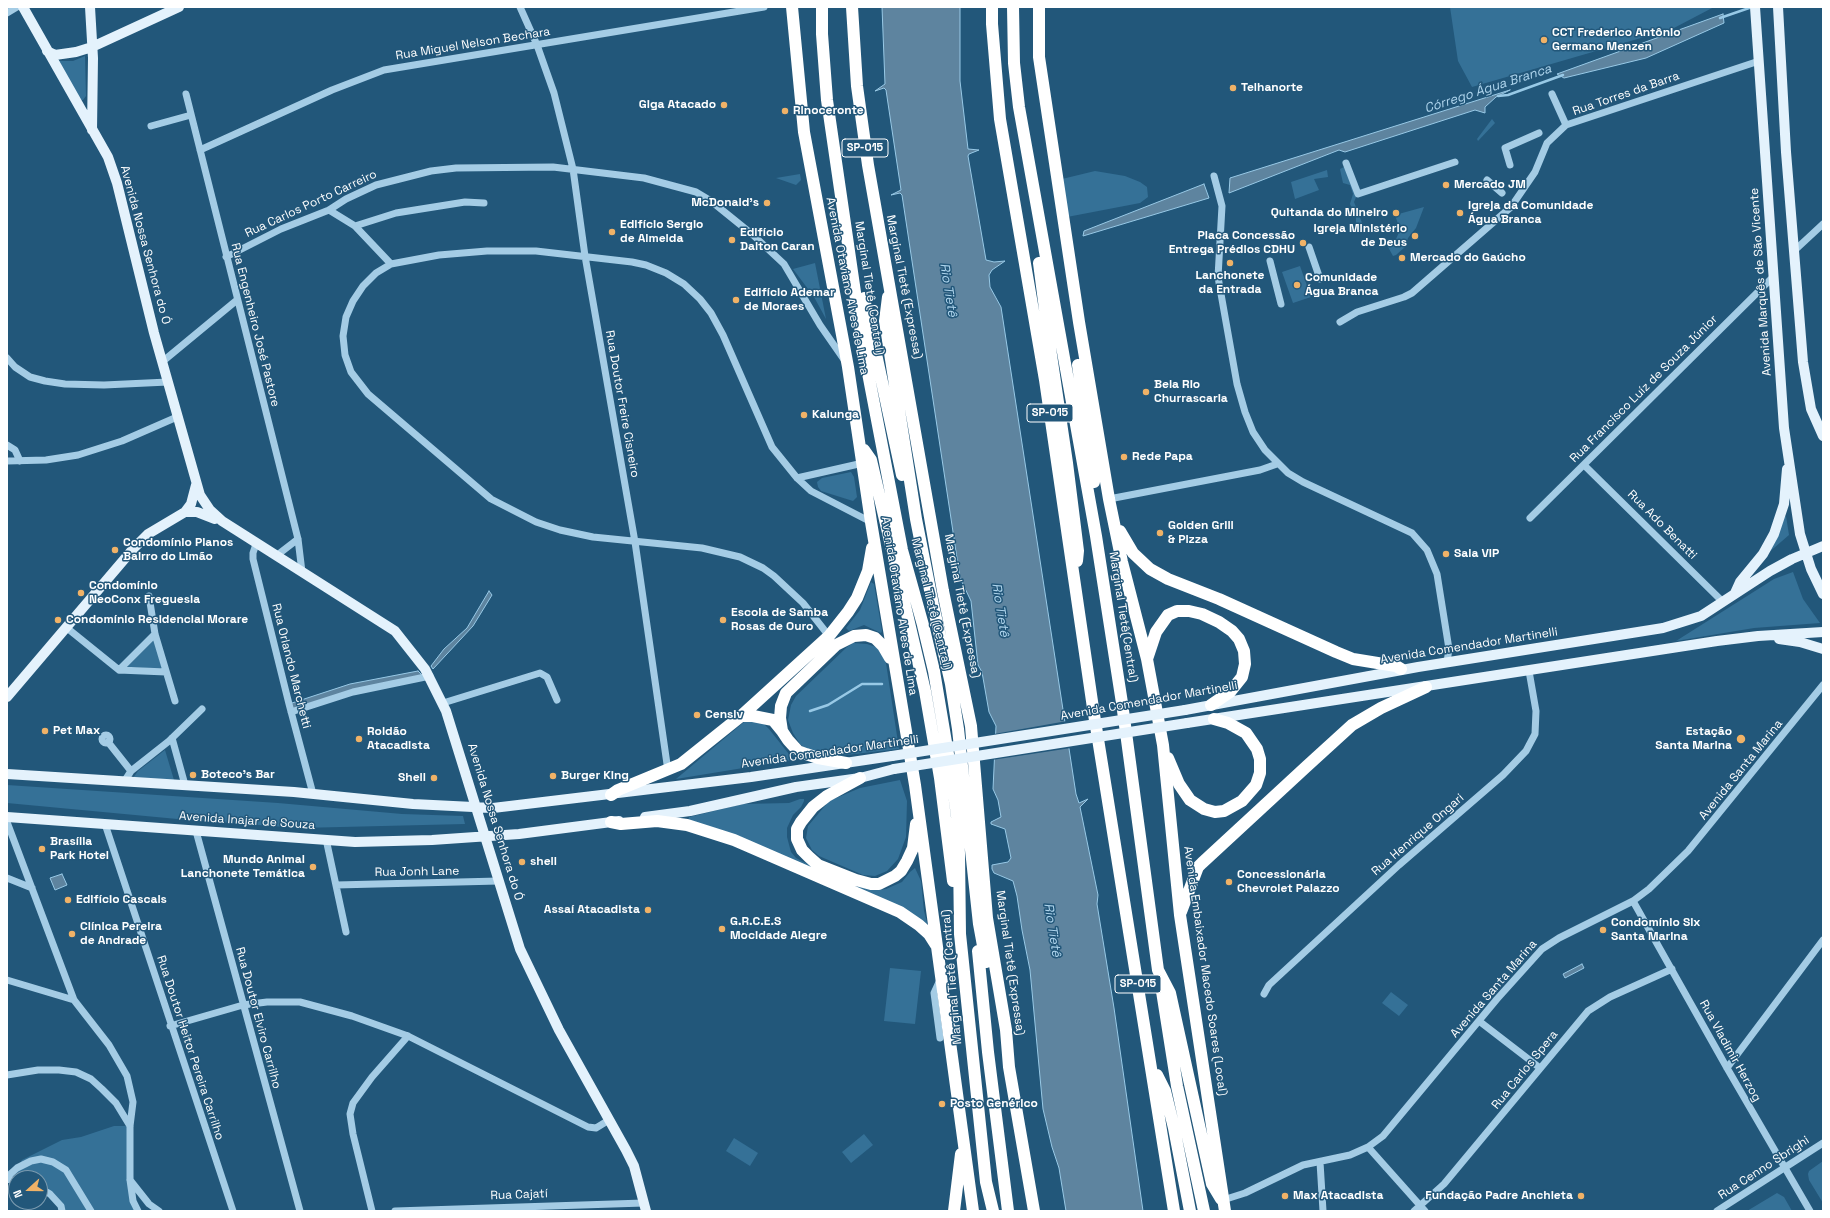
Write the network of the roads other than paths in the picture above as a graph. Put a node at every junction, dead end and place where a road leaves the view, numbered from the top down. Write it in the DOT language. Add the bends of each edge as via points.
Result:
graph roads {
  1 [pos="17,7"];
  2 [pos="23,7"];
  3 [pos="90,7"];
  4 [pos="179,7"];
  5 [pos="520,7"];
  6 [pos="764,7"];
  7 [pos="792,7"];
  8 [pos="822,7"];
  9 [pos="852,7"];
  10 [pos="992,7"];
  11 [pos="1013,7"];
  12 [pos="1039,7"];
  13 [pos="1756,7"];
  14 [pos="1778,7"];
  15 [pos="7,13"];
  16 [pos="537,44"];
  17 [pos="92,47"];
  18 [pos="47,51"];
  19 [pos="1759,61"];
  20 [pos="186,94"];
  21 [pos="1552,94"];
  22 [pos="191,116"];
  23 [pos="1566,125"];
  24 [pos="150,126"];
  25 [pos="92,130"];
  26 [pos="1540,133"];
  27 [pos="200,150"];
  28 [pos="1346,162"];
  29 [pos="1455,162"];
  30 [pos="1510,165"];
  31 [pos="573,169"];
  32 [pos="1214,176"];
  33 [pos="1487,180"];
  34 [pos="1502,193"];
  35 [pos="484,203"];
  36 [pos="329,210"];
  37 [pos="1039,216"];
  38 [pos="1823,224"];
  39 [pos="355,226"];
  40 [pos="1310,247"];
  41 [pos="1795,250"];
  42 [pos="226,256"];
  43 [pos="584,256"];
  44 [pos="1270,261"];
  45 [pos="391,264"];
  46 [pos="851,264"];
  47 [pos="1774,276"];
  48 [pos="1320,279"];
  49 [pos="889,288"];
  50 [pos="237,300"];
  51 [pos="1281,304"];
  52 [pos="1079,322"];
  53 [pos="1340,322"];
  54 [pos="7,358"];
  55 [pos="162,362"];
  56 [pos="848,367"];
  57 [pos="168,382"];
  58 [pos="177,417"];
  59 [pos="1819,420"];
  60 [pos="1823,436"];
  61 [pos="860,444"];
  62 [pos="7,445"];
  63 [pos="7,461"];
  64 [pos="20,461"];
  65 [pos="863,463"];
  66 [pos="1277,464"];
  67 [pos="1584,464"];
  68 [pos="1790,464"];
  69 [pos="796,478"];
  70 [pos="196,483"];
  71 [pos="1109,499"];
  72 [pos="185,512"];
  73 [pos="1113,518"];
  74 [pos="1530,518"];
  75 [pos="916,519"];
  76 [pos="222,521"];
  77 [pos="870,522"];
  78 [pos="1096,536"];
  79 [pos="298,539"];
  80 [pos="873,539"];
  81 [pos="635,542"];
  82 [pos="256,544"];
  83 [pos="1823,546"];
  84 [pos="1806,553"];
  85 [pos="276,556"];
  86 [pos="302,572"];
  87 [pos="1074,582"];
  88 [pos="1735,594"];
  89 [pos="1823,594"];
  90 [pos="149,596"];
  91 [pos="1723,602"];
  92 [pos="67,628"];
  93 [pos="1823,632"];
  94 [pos="155,634"];
  95 [pos="829,636"];
  96 [pos="1758,636"];
  97 [pos="1823,649"];
  98 [pos="1147,659"];
  99 [pos="1447,662"];
  100 [pos="894,666"];
  101 [pos="119,670"];
  102 [pos="1402,670"];
  103 [pos="1529,671"];
  104 [pos="166,672"];
  105 [pos="430,676"];
  106 [pos="1823,685"];
  107 [pos="1426,687"];
  108 [pos="7,697"];
  109 [pos="557,700"];
  110 [pos="175,701"];
  111 [pos="443,703"];
  112 [pos="1211,704"];
  113 [pos="202,709"];
  114 [pos="291,712"];
  115 [pos="741,716"];
  116 [pos="1214,719"];
  117 [pos="782,731"];
  118 [pos="170,740"];
  119 [pos="108,742"];
  120 [pos="1163,745"];
  121 [pos="846,763"];
  122 [pos="668,771"];
  123 [pos="131,772"];
  124 [pos="7,774"];
  125 [pos="860,778"];
  126 [pos="124,782"];
  127 [pos="185,785"];
  128 [pos="915,785"];
  129 [pos="313,794"];
  130 [pos="611,795"];
  131 [pos="476,807"];
  132 [pos="7,817"];
  133 [pos="7,822"];
  134 [pos="611,822"];
  135 [pos="105,824"];
  136 [pos="196,831"];
  137 [pos="485,836"];
  138 [pos="326,839"];
  139 [pos="7,878"];
  140 [pos="499,881"];
  141 [pos="336,885"];
  142 [pos="32,888"];
  143 [pos="1633,901"];
  144 [pos="1180,915"];
  145 [pos="979,924"];
  146 [pos="346,932"];
  147 [pos="960,934"];
  148 [pos="1823,940"];
  149 [pos="939,955"];
  150 [pos="1672,969"];
  151 [pos="1158,970"];
  152 [pos="942,974"];
  153 [pos="7,980"];
  154 [pos="1264,994"];
  155 [pos="74,1000"];
  156 [pos="243,1005"];
  157 [pos="1479,1021"];
  158 [pos="170,1026"];
  159 [pos="408,1036"];
  160 [pos="940,1038"];
  161 [pos="1151,1062"];
  162 [pos="1009,1067"];
  163 [pos="1540,1068"];
  164 [pos="1726,1068"];
  165 [pos="7,1075"];
  166 [pos="609,1120"];
  167 [pos="130,1126"];
  168 [pos="963,1141"];
  169 [pos="1823,1143"];
  170 [pos="1368,1147"];
  171 [pos="1320,1162"];
  172 [pos="1784,1167"];
  173 [pos="7,1178"];
  174 [pos="130,1180"];
  175 [pos="986,1182"];
  176 [pos="48,1193"];
  177 [pos="1224,1205"];
  178 [pos="645,1207"];
  179 [pos="493,1209"];
  180 [pos="1423,1209"];
  181 [pos="414,1210"];
  182 [pos="62,1211"];
  183 [pos="91,1211"];
  184 [pos="138,1211"];
  185 [pos="159,1211"];
  186 [pos="233,1211"];
  187 [pos="300,1211"];
  188 [pos="372,1211"];
  189 [pos="395,1211"];
  190 [pos="954,1211"];
  191 [pos="974,1211"];
  192 [pos="988,1211"];
  193 [pos="994,1211"];
  194 [pos="1008,1211"];
  195 [pos="1034,1211"];
  196 [pos="1174,1211"];
  197 [pos="1190,1211"];
  198 [pos="1204,1211"];
  199 [pos="1323,1211"];
  200 [pos="1414,1211"];
  201 [pos="1717,1211"];
  202 [pos="1810,1211"];
  1 -- 15 [label="street"];
  2 -- 18 [label="main road, Avenida Nossa Senhora do Ó"];
  3 -- 17 [label="main road"];
  4 -- 17 [label="main road"];
  5 -- 16 [label="street, Rua Doutor Freire Cisneiro"];
  6 -- 16 [label="street, Rua Miguel Nelson Bechara"];
  7 -- 56 [label="highway, Avenida Otaviano Alves de Lima" via="804,132"];
  8 -- 46 [label="highway, Marginal Tietê (Central)" via="826,100"];
  9 -- 49 [label="highway, Marginal Tietê (Expressa) / SP-015" via="858,94"];
  10 -- 87 [label="highway, SP-015" via="1000,119 1046,380"];
  11 -- 37 [label="highway" via="1014,63 1019,107"];
  12 -- 52 [label="highway" via="1039,57"];
  13 -- 19 [label="main road, Avenida Marquês de São Vicente"];
  14 -- 41 [label="main road" via="1786,152"];
  16 -- 27 [label="street, Rua Miguel Nelson Bechara" via="384,70 332,90"];
  16 -- 31 [label="street, Rua Doutor Freire Cisneiro" via="554,93"];
  17 -- 18 [label="main road" via="63,55"];
  17 -- 25 [label="main road"];
  18 -- 25 [label="main road, Avenida Nossa Senhora do Ó"];
  19 -- 23 [label="street, Rua Torres da Barra"];
  19 -- 47 [label="main road, Avenida Marquês de São Vicente"];
  20 -- 22 [label="street, Rua Engenheiro José Pastore"];
  21 -- 23 [label="street"];
  22 -- 24 [label="street"];
  22 -- 27 [label="street, Rua Engenheiro José Pastore"];
  23 -- 53 [label="street, Rua Torres da Barra" via="1547,143 1535,172 1511,207 1412,293 1357,312"];
  25 -- 55 [label="main road, Avenida Nossa Senhora do Ó" via="108,157 117,183"];
  26 -- 30 [label="street" via="1505,148"];
  27 -- 42 [label="street, Rua Engenheiro José Pastore"];
  28 -- 29 [label="street" via="1358,194"];
  31 -- 36 [label="street, Rua Carlos Porto Carreiro" via="490,167 431,171 376,185"];
  31 -- 43 [label="street, Rua Doutor Freire Cisneiro"];
  31 -- 56 [label="street, Rua Carlos Porto Carreiro" via="644,178 696,192 711,201 784,264"];
  32 -- 66 [label="street" via="1222,202 1218,277 1237,384 1253,432"];
  33 -- 34 [label="street"];
  35 -- 39 [label="street" via="465,202 396,213"];
  36 -- 39 [label="street"];
  36 -- 42 [label="street, Rua Carlos Porto Carreiro" via="281,229"];
  37 -- 78 [label="highway"];
  37 -- 87 [label="highway" via="1037,246 1078,551"];
  38 -- 41 [label="street"];
  39 -- 45 [label="street"];
  40 -- 48 [label="street"];
  41 -- 59 [label="main road" via="1807,395"];
  42 -- 50 [label="street, Rua Engenheiro José Pastore"];
  43 -- 45 [label="street" via="536,251 487,251 439,255"];
  43 -- 69 [label="street" via="646,265 684,284 700,299 723,335 772,447"];
  43 -- 81 [label="street, Rua Doutor Freire Cisneiro"];
  44 -- 51 [label="street"];
  45 -- 81 [label="street" via="376,273 363,286 346,317 345,355 351,372 368,394 491,499 536,522 560,530 593,538"];
  46 -- 75 [label="highway" via="858,271 904,483"];
  46 -- 147 [label="highway, Marginal Tietê (Central)" via="863,347 902,550 929,647 945,733 957,816"];
  47 -- 67 [label="street, Rua Francisco Luíz de Souza Júnior"];
  47 -- 68 [label="main road, Avenida Marquês de São Vicente" via="1783,420"];
  49 -- 75 [label="highway, Marginal Tietê (Central) / SP-015" via="885,321"];
  49 -- 162 [label="highway, Marginal Tietê (Expressa) / SP-015" via="943,591 971,726 987,918 1006,1030"];
  50 -- 55 [label="street"];
  50 -- 79 [label="street, Rua Engenheiro José Pastore"];
  52 -- 71 [label="highway, Avenida Embaixador Macedo Soares (Local)"];
  52 -- 78 [label="highway" via="1077,356 1099,518"];
  54 -- 57 [label="street" via="30,377 45,381 98,385"];
  55 -- 57 [label="main road, Avenida Nossa Senhora do Ó"];
  56 -- 61 [label="highway, Avenida Otaviano Alves de Lima"];
  57 -- 58 [label="main road, Avenida Nossa Senhora do Ó"];
  58 -- 64 [label="street" via="122,441 78,455"];
  58 -- 70 [label="main road, Avenida Nossa Senhora do Ó"];
  59 -- 60 [label="main road"];
  61 -- 65 [label="highway, Avenida Otaviano Alves de Lima"];
  61 -- 147 [label="highway" via="871,460 925,691 940,778"];
  62 -- 64 [label="street" via="15,450"];
  63 -- 64 [label="street"];
  65 -- 69 [label="street"];
  65 -- 77 [label="highway, Avenida Otaviano Alves de Lima"];
  66 -- 71 [label="street" via="1260,470"];
  66 -- 99 [label="street" via="1303,482 1412,533 1427,550 1437,574 1449,649"];
  67 -- 74 [label="street, Rua Francisco Luíz de Souza Júnior"];
  67 -- 91 [label="street, Rua Ado Benatti"];
  68 -- 84 [label="main road, Avenida Marquês de São Vicente" via="1800,534"];
  68 -- 88 [label="main road" via="1786,471 1784,504 1774,534 1763,554 1740,582"];
  69 -- 77 [label="street" via="811,491"];
  70 -- 72 [label="main road, Avenida Nossa Senhora do Ó" via="191,504"];
  70 -- 76 [label="main road, Avenida Nossa Senhora do Ó" via="204,503"];
  71 -- 73 [label="highway, Avenida Embaixador Macedo Soares (Local)"];
  72 -- 76 [label="main road, Avenida Nossa Senhora do Ó" via="197,512"];
  72 -- 92 [label="main road" via="148,534"];
  73 -- 98 [label="highway, Avenida Embaixador Macedo Soares (Local)"];
  73 -- 102 [label="highway" via="1127,545 1150,569 1168,579 1336,652 1370,663 1396,666"];
  75 -- 145 [label="highway, Marginal Tietê (Central) / SP-015" via="932,605 951,684"];
  76 -- 82 [label="main road, Avenida Nossa Senhora do Ó"];
  77 -- 80 [label="highway, Avenida Otaviano Alves de Lima"];
  78 -- 151 [label="highway, Marginal Tietê(Central)" via="1122,703"];
  79 -- 85 [label="street"];
  79 -- 86 [label="street, Rua Engenheiro José Pastore"];
  80 -- 95 [label="highway" via="863,586 848,612"];
  80 -- 100 [label="highway, Avenida Otaviano Alves de Lima"];
  81 -- 95 [label="street" via="702,548 740,557 763,568 803,603"];
  81 -- 122 [label="street, Rua Doutor Freire Cisneiro"];
  82 -- 85 [label="main road, Avenida Nossa Senhora do Ó"];
  82 -- 114 [label="street, Rua Orlando Marchetti" via="253,559"];
  83 -- 84 [label="main road, Avenida Comendador Martinelli"];
  84 -- 88 [label="main road, Avenida Comendador Martinelli" via="1770,570"];
  84 -- 89 [label="main road, Avenida Marquês de São Vicente"];
  85 -- 86 [label="main road, Avenida Nossa Senhora do Ó"];
  86 -- 105 [label="main road, Avenida Nossa Senhora do Ó" via="395,631"];
  87 -- 161 [label="highway, SP-015"];
  88 -- 91 [label="main road, Avenida Comendador Martinelli"];
  90 -- 94 [label="street"];
  91 -- 99 [label="main road, Avenida Comendador Martinelli" via="1701,616 1663,628"];
  92 -- 101 [label="street"];
  92 -- 108 [label="main road"];
  93 -- 96 [label="main road, Avenida Comendador Martinelli"];
  94 -- 101 [label="street"];
  94 -- 104 [label="street"];
  95 -- 115 [label="highway"];
  96 -- 97 [label="main road" via="1800,642"];
  96 -- 103 [label="main road, Avenida Comendador Martinelli"];
  98 -- 112 [label="highway" via="1156,632 1168,615 1177,611 1202,614 1232,631 1244,651 1242,677 1230,692"];
  98 -- 120 [label="highway, Avenida Embaixador Macedo Soares (Local)"];
  99 -- 102 [label="main road, Avenida Comendador Martinelli"];
  100 -- 117 [label="highway" via="884,646 875,638 859,635 845,639 786,693 781,712"];
  100 -- 128 [label="highway, Avenida Otaviano Alves de Lima"];
  101 -- 104 [label="street"];
  102 -- 112 [label="main road, Avenida Comendador Martinelli"];
  103 -- 107 [label="main road, Avenida Comendador Martinelli"];
  103 -- 154 [label="street, Rua Henrique Ongari" via="1536,710 1535,734 1526,751 1503,775 1399,865 1269,985"];
  104 -- 110 [label="street"];
  105 -- 111 [label="main road, Avenida Nossa Senhora do Ó"];
  105 -- 114 [label="street" via="353,692"];
  106 -- 143 [label="street, Avenida Santa Marina" via="1688,851"];
  107 -- 116 [label="main road, Avenida Comendador Martinelli"];
  107 -- 144 [label="highway" via="1352,725 1202,863"];
  109 -- 111 [label="street" via="547,677 540,673"];
  111 -- 131 [label="main road, Avenida Nossa Senhora do Ó"];
  112 -- 121 [label="main road, Avenida Comendador Martinelli, bridge"];
  113 -- 118 [label="street"];
  114 -- 129 [label="street, Rua Orlando Marchetti"];
  115 -- 117 [label="highway" via="773,720"];
  115 -- 122 [label="highway" via="681,764"];
  116 -- 120 [label="highway" via="1246,733 1257,749 1260,759 1260,773 1256,785 1246,798 1234,807 1215,812 1204,809 1190,800 1179,784"];
  116 -- 125 [label="main road, Avenida Comendador Martinelli, bridge" via="894,769"];
  117 -- 121 [label="highway" via="798,751"];
  118 -- 123 [label="street"];
  118 -- 127 [label="street"];
  119 -- 123 [label="street"];
  120 -- 144 [label="highway, Avenida Embaixador Macedo Soares (Local)"];
  121 -- 130 [label="main road, Avenida Comendador Martinelli"];
  122 -- 130 [label="highway"];
  123 -- 126 [label="street"];
  124 -- 126 [label="main road"];
  125 -- 128 [label="highway" via="827,796 813,807 797,829 797,839 802,850 818,865 871,884 879,884 895,876 907,862 916,833"];
  125 -- 134 [label="main road, Avenida Comendador Martinelli" via="796,787 690,811"];
  126 -- 127 [label="main road"];
  127 -- 129 [label="main road"];
  128 -- 149 [label="highway, Avenida Otaviano Alves de Lima"];
  129 -- 131 [label="main road" via="413,804"];
  130 -- 131 [label="main road, Avenida Comendador Martinelli" via="493,808"];
  131 -- 137 [label="main road, Avenida Nossa Senhora do Ó"];
  132 -- 135 [label="main road, Avenida Inajar de Souza"];
  133 -- 142 [label="street"];
  134 -- 137 [label="main road, Avenida Comendador Martinelli"];
  134 -- 149 [label="highway" via="621,824 657,821 687,825 734,840 900,912 929,934"];
  135 -- 136 [label="main road, Avenida Inajar de Souza"];
  135 -- 158 [label="street, Rua Doutor Heitor Pereira Carrilho"];
  136 -- 138 [label="main road, Avenida Inajar de Souza"];
  136 -- 156 [label="street, Rua Doutor Elviro Carrilho"];
  137 -- 138 [label="main road, Avenida Inajar de Souza" via="380,842"];
  137 -- 140 [label="main road, Avenida Nossa Senhora do Ó"];
  138 -- 141 [label="street"];
  139 -- 142 [label="street"];
  140 -- 141 [label="street, Rua Jonh Lane"];
  140 -- 166 [label="main road, Avenida Nossa Senhora do Ó" via="520,949 532,976"];
  141 -- 146 [label="street"];
  142 -- 155 [label="street"];
  143 -- 150 [label="street, Rua Vladimir Herzog"];
  143 -- 157 [label="street, Avenida Santa Marina" via="1542,949"];
  144 -- 177 [label="highway, Avenida Embaixador Macedo Soares (Local)"];
  145 -- 162 [label="highway, SP-015" via="996,1019"];
  145 -- 194 [label="highway" via="980,982"];
  147 -- 175 [label="highway, Marginal Tietê (Central)"];
  148 -- 164 [label="street"];
  149 -- 152 [label="highway, Avenida Otaviano Alves de Lima"];
  150 -- 163 [label="street, Rua Carlos Spera" via="1588,1011"];
  150 -- 164 [label="street, Rua Vladimir Herzog"];
  151 -- 177 [label="highway" via="1170,993 1212,1184"];
  151 -- 198 [label="highway" via="1175,1079"];
  152 -- 160 [label="street" via="934,993"];
  152 -- 168 [label="highway, Avenida Otaviano Alves de Lima"];
  153 -- 155 [label="street"];
  155 -- 167 [label="street" via="109,1045 127,1076 133,1102"];
  156 -- 158 [label="street"];
  156 -- 159 [label="street" via="300,1002 352,1016"];
  156 -- 187 [label="street, Rua Doutor Elviro Carrilho"];
  157 -- 163 [label="street"];
  157 -- 170 [label="street, Avenida Santa Marina" via="1383,1136"];
  158 -- 186 [label="street, Rua Doutor Heitor Pereira Carrilho"];
  159 -- 166 [label="street" via="588,1127 596,1128"];
  159 -- 188 [label="street" via="364,1087 353,1103 350,1114"];
  161 -- 196 [label="highway, SP-015"];
  161 -- 197 [label="highway" via="1164,1091 1174,1128"];
  162 -- 195 [label="highway, Marginal Tietê (Expressa) / SP-015"];
  163 -- 180 [label="street, Rua Carlos Spera"];
  164 -- 172 [label="street, Rua Vladimir Herzog"];
  165 -- 167 [label="street" via="38,1070 76,1072 91,1079 116,1103"];
  166 -- 178 [label="main road, Avenida Nossa Senhora do Ó" via="634,1166"];
  167 -- 174 [label="street"];
  168 -- 190 [label="highway"];
  168 -- 191 [label="highway, Avenida Otaviano Alves de Lima"];
  169 -- 172 [label="street, Rua Cenno Sbrighi"];
  170 -- 171 [label="street, Avenida Santa Marina" via="1350,1155"];
  170 -- 180 [label="street"];
  171 -- 177 [label="street, Avenida Santa Marina" via="1303,1164"];
  171 -- 199 [label="street"];
  172 -- 201 [label="street, Rua Cenno Sbrighi"];
  172 -- 202 [label="street, Rua Vladimir Herzog"];
  173 -- 183 [label="street" via="17,1168 31,1161 40,1159 53,1162 66,1170"];
  174 -- 184 [label="street" via="133,1201"];
  174 -- 185 [label="street" via="149,1204"];
  175 -- 192 [label="highway"];
  175 -- 193 [label="highway, Marginal Tietê (Central)"];
  176 -- 182 [label="street" via="61,1206"];
  178 -- 179 [label="street, Rua Cajatí"];
  179 -- 181 [label="street, Rua Cajatí"];
  180 -- 200 [label="street, Rua Carlos Spera"];
  181 -- 189 [label="street, Rua Cajatí"];
}
